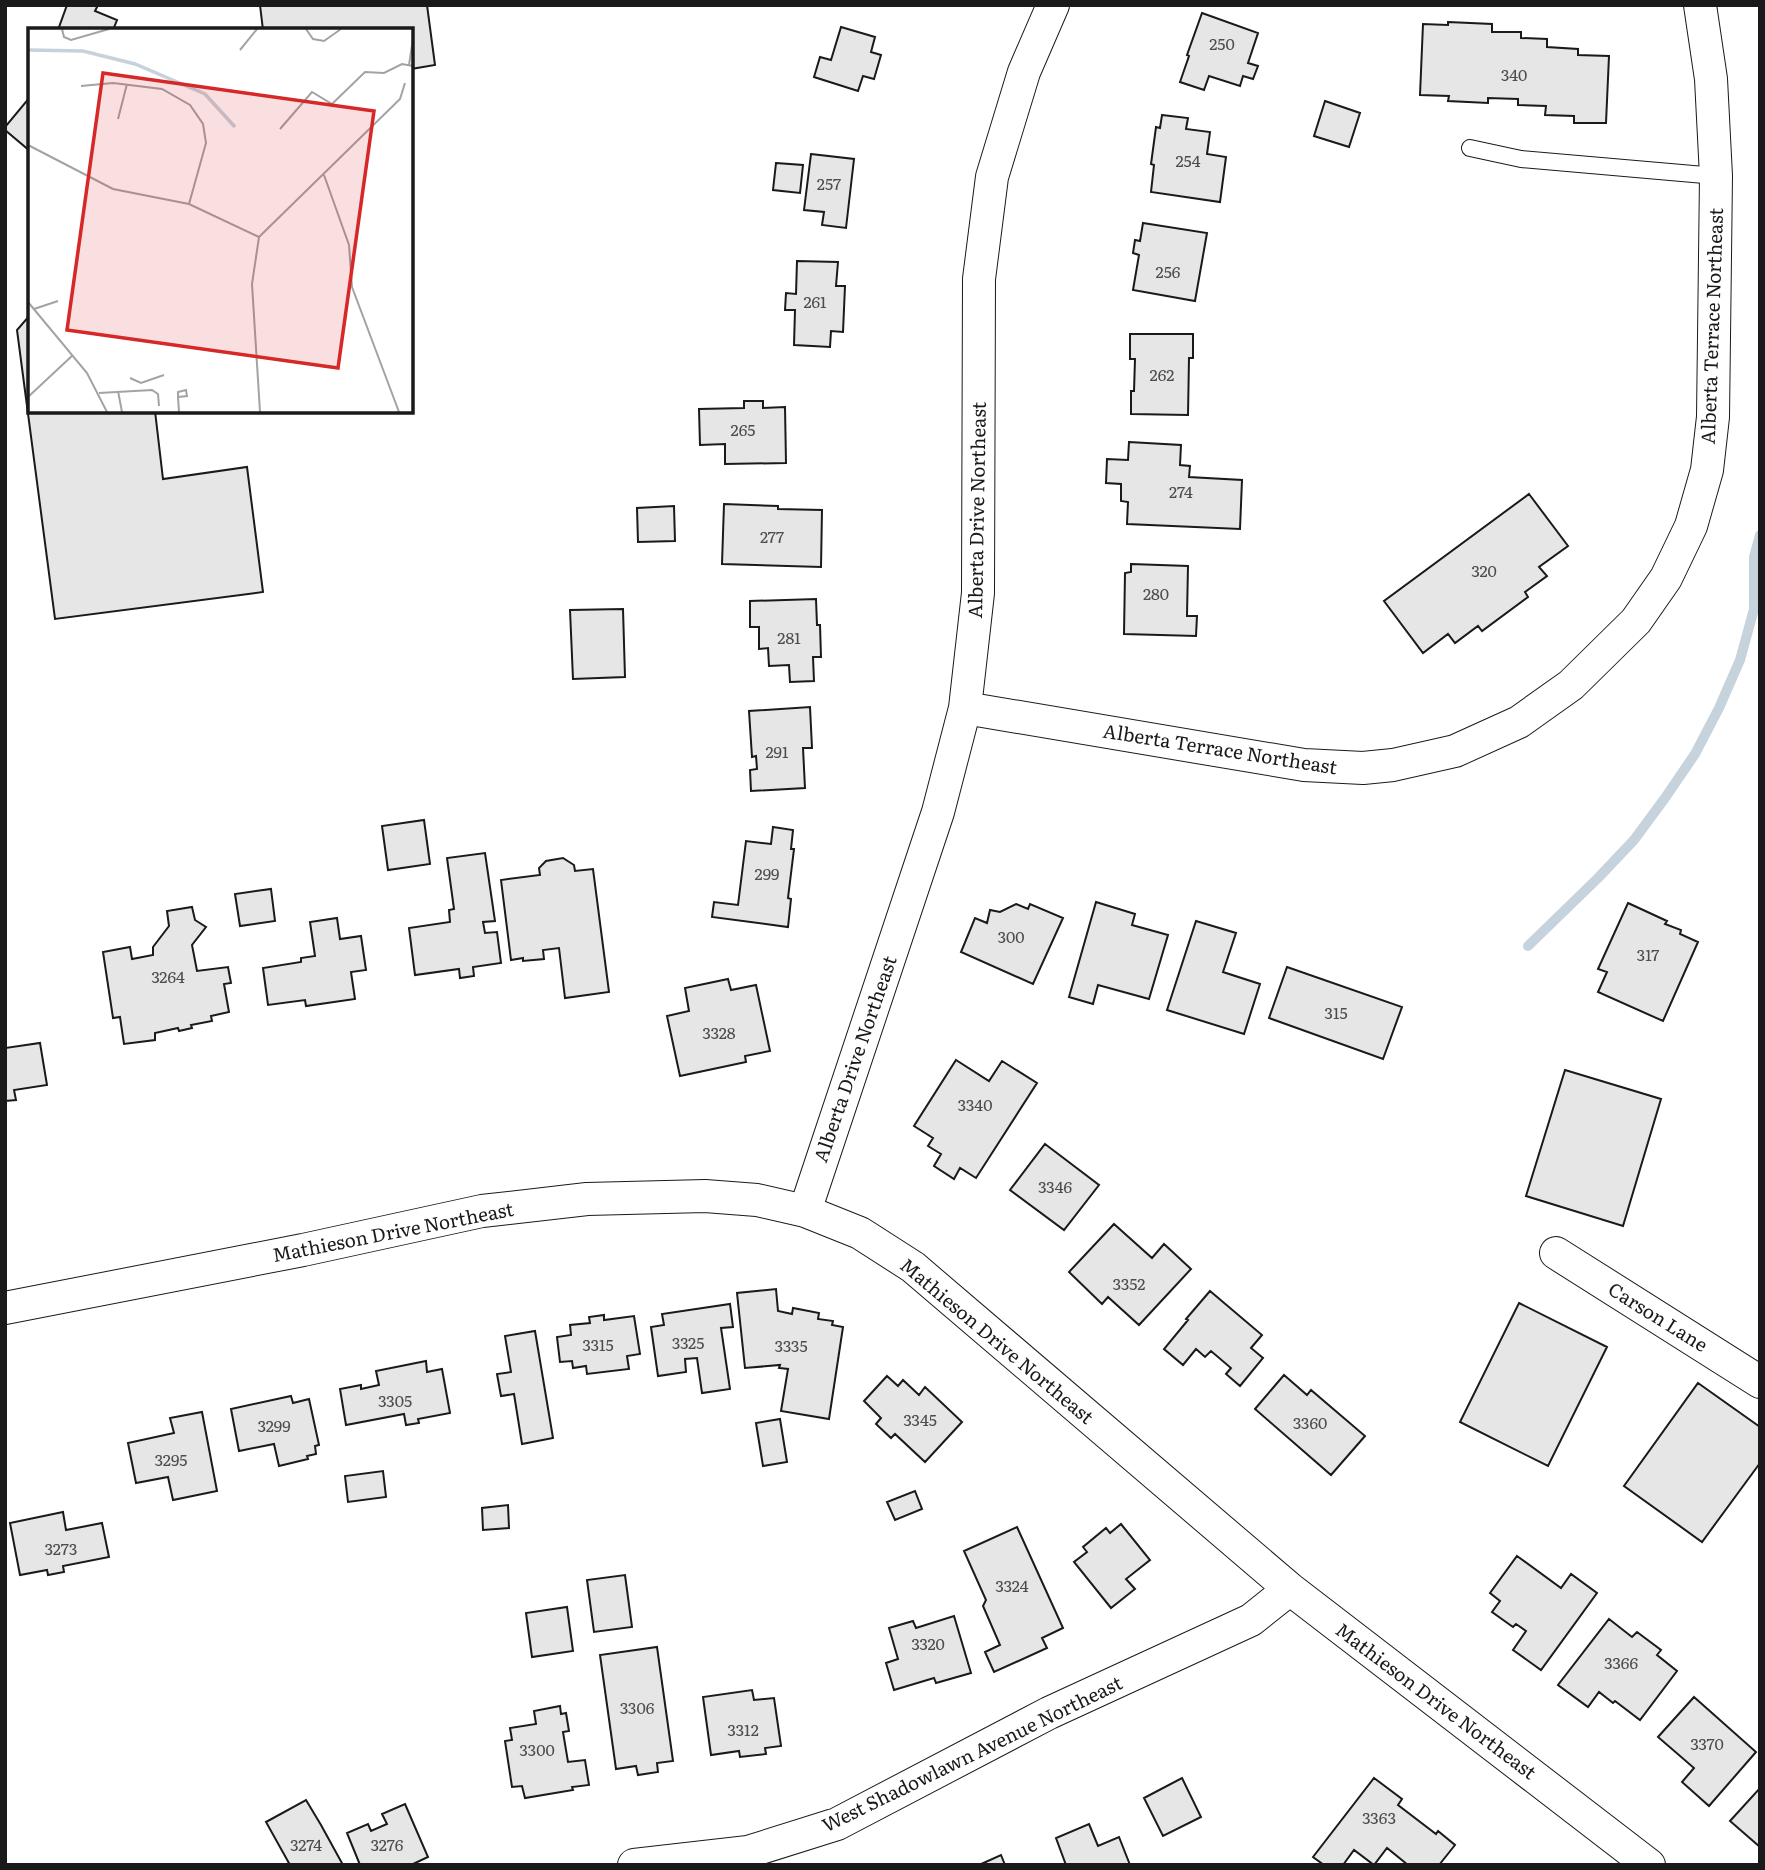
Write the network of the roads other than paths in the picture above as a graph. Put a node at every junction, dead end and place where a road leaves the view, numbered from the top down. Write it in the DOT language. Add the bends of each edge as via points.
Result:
graph roads {
  1 [pos="1053,5"];
  2 [pos="1700,5"];
  3 [pos="1469,148"];
  4 [pos="1716,176"];
  5 [pos="965,708"];
  6 [pos="805,1211"];
  7 [pos="1556,1252"];
  8 [pos="5,1308"];
  9 [pos="1760,1382"];
  10 [pos="1290,1589"];
  11 [pos="634,1865"];
  12 [pos="1649,1865"];
  1 -- 5 [label="street, Alberta Drive Northeast" via="1024,72 992,177 979,279 978,593"];
  2 -- 4 [label="street, Alberta Terrace Northeast" via="1711,79"];
  3 -- 4 [label="lane" via="1521,159"];
  4 -- 5 [label="street, Alberta Terrace Northeast" via="1713,417 1707,470 1691,526 1666,579 1636,621 1571,685 1519,722 1455,751 1393,765 1351,768 1304,765"];
  5 -- 6 [label="street, Alberta Drive Northeast" via="939,812"];
  6 -- 8 [label="street, Mathieson Drive Northeast" via="757,1200 705,1196 587,1199 482,1211"];
  6 -- 10 [label="street, Mathieson Drive Northeast" via="860,1233 913,1268"];
  7 -- 9 [label="street, Carson Lane"];
  10 -- 11 [label="street, West Shadowlawn Avenue Northeast" via="1251,1620 1049,1713 837,1824 748,1852"];
  10 -- 12 [label="street, Mathieson Drive Northeast"];
}
